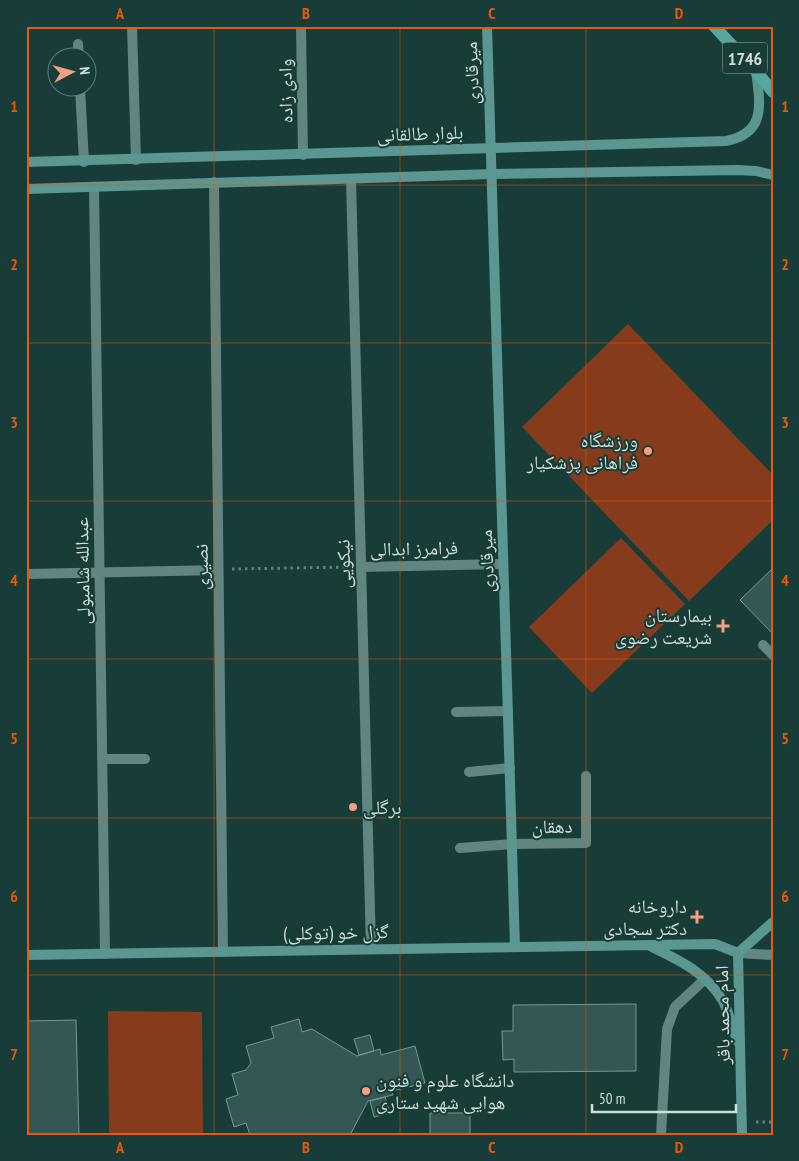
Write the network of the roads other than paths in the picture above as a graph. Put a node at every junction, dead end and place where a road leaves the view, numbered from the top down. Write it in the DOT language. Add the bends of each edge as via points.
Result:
graph roads {
  1 [pos="132,26"];
  2 [pos="301,26"];
  3 [pos="487,26"];
  4 [pos="714,26"];
  5 [pos="78,44"];
  6 [pos="78,48"];
  7 [pos="756,71"];
  8 [pos="773,92"];
  9 [pos="81,98"];
  10 [pos="491,148"];
  11 [pos="303,155"];
  12 [pos="136,160"];
  13 [pos="26,162"];
  14 [pos="84,162"];
  15 [pos="492,174"];
  16 [pos="773,175"];
  17 [pos="351,179"];
  18 [pos="214,182"];
  19 [pos="94,187"];
  20 [pos="26,189"];
  21 [pos="504,564"];
  22 [pos="361,567"];
  23 [pos="218,570"];
  24 [pos="100,572"];
  25 [pos="26,574"];
  26 [pos="763,645"];
  27 [pos="773,655"];
  28 [pos="508,711"];
  29 [pos="456,712"];
  30 [pos="145,759"];
  31 [pos="102,760"];
  32 [pos="510,768"];
  33 [pos="468,772"];
  34 [pos="586,776"];
  35 [pos="512,844"];
  36 [pos="460,848"];
  37 [pos="773,922"];
  38 [pos="647,944"];
  39 [pos="515,947"];
  40 [pos="371,949"];
  41 [pos="223,952"];
  42 [pos="738,953"];
  43 [pos="105,954"];
  44 [pos="26,955"];
  45 [pos="773,955"];
  46 [pos="705,979"];
  47 [pos="740,1048"];
  48 [pos="661,1135"];
  49 [pos="742,1135"];
  1 -- 12 [label="street"];
  2 -- 11 [label="street, وادی زاده"];
  3 -- 10 [label="street, میرقادری"];
  4 -- 7 [label="main road, 1746"];
  5 -- 6 [label="street"];
  7 -- 8 [label="main road, 1746"];
  7 -- 10 [label="street, بلوار طالقانی" via="758,116 748,132 734,140"];
  9 -- 14 [label="street"];
  10 -- 11 [label="street, بلوار طالقانی"];
  10 -- 15 [label="street, میرقادری"];
  11 -- 12 [label="street, بلوار طالقانی"];
  12 -- 14 [label="street, بلوار طالقانی"];
  13 -- 14 [label="street, بلوار طالقانی"];
  15 -- 16 [label="street" via="737,170"];
  15 -- 17 [label="street"];
  15 -- 21 [label="street, میرقادری"];
  17 -- 18 [label="street"];
  17 -- 22 [label="street, نیکویی"];
  18 -- 19 [label="street"];
  18 -- 23 [label="street, نصیری"];
  19 -- 20 [label="street"];
  19 -- 24 [label="street, عبدالله شامبولی"];
  21 -- 22 [label="street, فرامرز ابدالی"];
  21 -- 28 [label="street, میرقادری"];
  22 -- 40 [label="street, نیکویی"];
  23 -- 24 [label="street"];
  23 -- 41 [label="street, نصیری"];
  24 -- 25 [label="street"];
  24 -- 31 [label="street, عبدالله شامبولی"];
  26 -- 27 [label="street"];
  28 -- 29 [label="street"];
  28 -- 32 [label="street, میرقادری"];
  30 -- 31 [label="street"];
  31 -- 43 [label="street, عبدالله شامبولی"];
  32 -- 33 [label="street"];
  32 -- 35 [label="street, میرقادری"];
  34 -- 35 [label="street, دهقان" via="586,843"];
  35 -- 36 [label="street"];
  35 -- 39 [label="street, میرقادری"];
  37 -- 42 [label="street"];
  38 -- 39 [label="street, گزل خو (توکلی)"];
  38 -- 42 [label="street, گزل خو (توکلی)" via="715,944"];
  38 -- 46 [label="street" via="687,964"];
  39 -- 40 [label="street, گزل خو (توکلی)"];
  40 -- 41 [label="street, گزل خو (توکلی)"];
  41 -- 43 [label="street, گزل خو (توکلی)"];
  42 -- 45 [label="street"];
  42 -- 47 [label="street, امام محمد باقر"];
  43 -- 44 [label="street, گزل خو (توکلی)"];
  46 -- 47 [label="street" via="723,1001"];
  46 -- 48 [label="street" via="675,1007 667,1029"];
  47 -- 49 [label="street, امام محمد باقر"];
}
